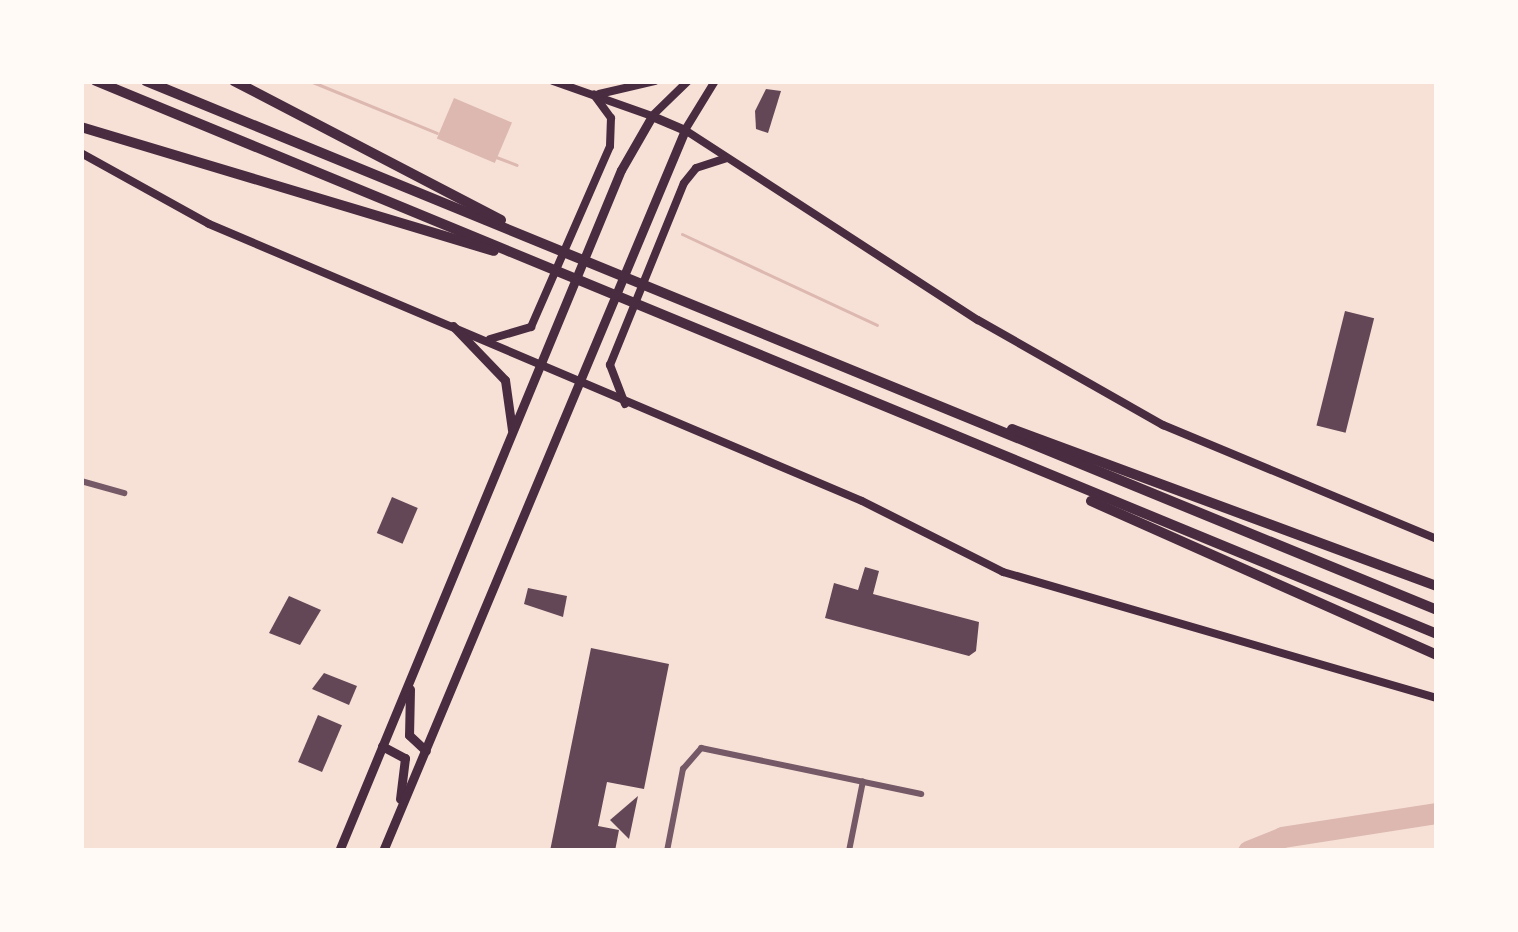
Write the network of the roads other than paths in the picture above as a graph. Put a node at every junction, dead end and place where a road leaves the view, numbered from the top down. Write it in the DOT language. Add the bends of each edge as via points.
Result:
graph roads {
  1 [pos="96,81"];
  2 [pos="146,81"];
  3 [pos="234,81"];
  4 [pos="553,81"];
  5 [pos="655,81"];
  6 [pos="688,81"];
  7 [pos="716,81"];
  8 [pos="594,94"];
  9 [pos="652,116"];
  10 [pos="81,127"];
  11 [pos="685,130"];
  12 [pos="81,152"];
  13 [pos="728,158"];
  14 [pos="529,238"];
  15 [pos="521,256"];
  16 [pos="453,326"];
  17 [pos="485,339"];
  18 [pos="542,365"];
  19 [pos="579,382"];
  20 [pos="923,400"];
  21 [pos="627,405"];
  22 [pos="512,439"];
  23 [pos="1013,463"];
  24 [pos="81,481"];
  25 [pos="124,494"];
  26 [pos="1437,539"];
  27 [pos="1437,586"];
  28 [pos="1437,610"];
  29 [pos="1437,634"];
  30 [pos="1437,655"];
  31 [pos="412,678"];
  32 [pos="1437,698"];
  33 [pos="382,746"];
  34 [pos="426,751"];
  35 [pos="863,781"];
  36 [pos="921,794"];
  37 [pos="397,816"];
  38 [pos="339,851"];
  39 [pos="383,851"];
  40 [pos="667,851"];
  41 [pos="849,851"];
  1 -- 15 [label="highway"];
  2 -- 14 [label="highway"];
  3 -- 14 [label="highway"];
  4 -- 8 [label="main road"];
  5 -- 8 [label="main road"];
  6 -- 9 [label="main road"];
  7 -- 11 [label="main road"];
  8 -- 9 [label="main road"];
  8 -- 17 [label="main road" via="611,118 610,146 537,316 523,333"];
  9 -- 11 [label="highway"];
  9 -- 18 [label="highway" via="621,170"];
  10 -- 15 [label="highway" via="442,240"];
  11 -- 13 [label="main road"];
  11 -- 19 [label="highway"];
  12 -- 16 [label="main road" via="209,224"];
  13 -- 21 [label="main road" via="696,168 684,183 615,352 610,375"];
  13 -- 26 [label="main road" via="1103,394"];
  14 -- 20 [label="highway"];
  15 -- 23 [label="highway"];
  16 -- 17 [label="main road"];
  16 -- 22 [label="highway" via="505,380"];
  17 -- 18 [label="main road"];
  18 -- 19 [label="main road"];
  18 -- 22 [label="highway"];
  19 -- 21 [label="main road"];
  19 -- 34 [label="highway"];
  20 -- 27 [label="highway"];
  20 -- 28 [label="highway"];
  21 -- 32 [label="main road" via="862,501 1003,572"];
  22 -- 31 [label="highway"];
  23 -- 29 [label="highway"];
  23 -- 30 [label="highway"];
  24 -- 25 [label="street"];
  31 -- 33 [label="highway"];
  31 -- 34 [label="highway" via="406,723"];
  33 -- 37 [label="highway" via="405,758"];
  33 -- 38 [label="highway"];
  34 -- 37 [label="highway"];
  35 -- 36 [label="street"];
  35 -- 40 [label="street" via="701,748 683,770"];
  35 -- 41 [label="street"];
  37 -- 39 [label="highway"];
}
